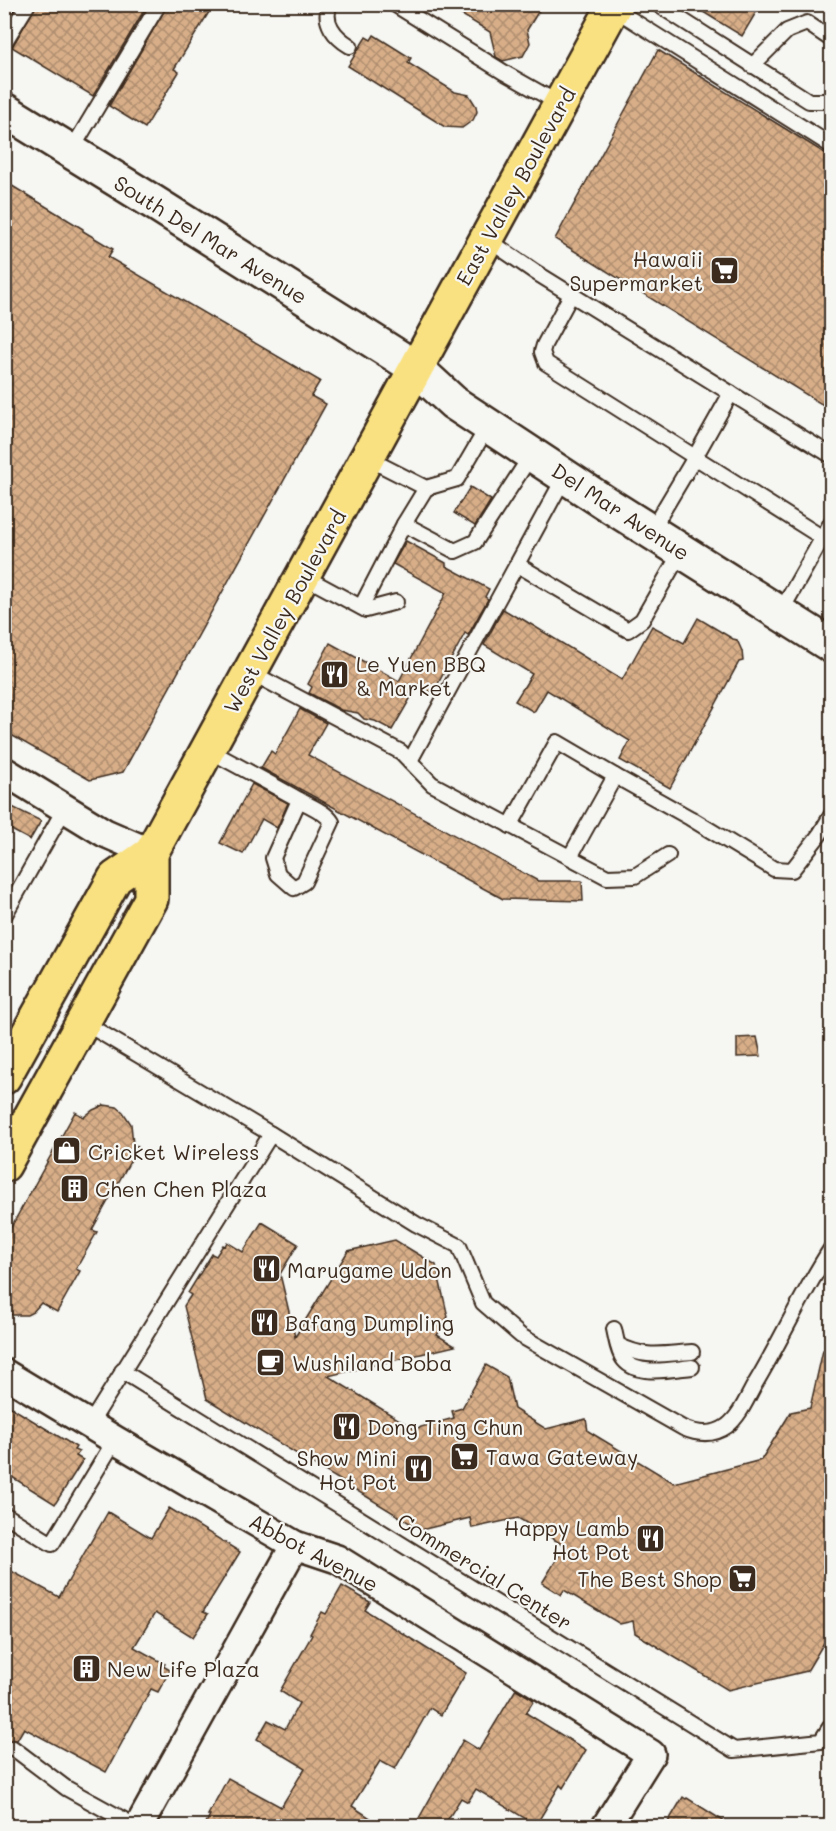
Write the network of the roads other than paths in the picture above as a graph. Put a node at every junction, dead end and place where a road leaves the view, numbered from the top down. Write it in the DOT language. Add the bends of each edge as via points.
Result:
graph roads {
  1 [pos="28,4"];
  2 [pos="159,4"];
  3 [pos="330,4"];
  4 [pos="394,4"];
  5 [pos="657,4"];
  6 [pos="614,6"];
  7 [pos="831,40"];
  8 [pos="4,43"];
  9 [pos="350,46"];
  10 [pos="752,66"];
  11 [pos="831,96"];
  12 [pos="560,104"];
  13 [pos="4,110"];
  14 [pos="831,146"];
  15 [pos="71,151"];
  16 [pos="487,239"];
  17 [pos="572,293"];
  18 [pos="416,369"];
  19 [pos="731,393"];
  20 [pos="489,426"];
  21 [pos="532,454"];
  22 [pos="831,456"];
  23 [pos="695,457"];
  24 [pos="367,458"];
  25 [pos="566,476"];
  26 [pos="426,488"];
  27 [pos="831,521"];
  28 [pos="404,524"];
  29 [pos="651,531"];
  30 [pos="823,538"];
  31 [pos="682,549"];
  32 [pos="518,565"];
  33 [pos="303,576"];
  34 [pos="396,602"];
  35 [pos="361,607"];
  36 [pos="779,614"];
  37 [pos="831,646"];
  38 [pos="250,672"];
  39 [pos="208,750"];
  40 [pos="410,761"];
  41 [pos="4,771"];
  42 [pos="615,776"];
  43 [pos="299,800"];
  44 [pos="64,808"];
  45 [pos="831,814"];
  46 [pos="510,826"];
  47 [pos="151,853"];
  48 [pos="668,855"];
  49 [pos="570,857"];
  50 [pos="4,916"];
  51 [pos="83,1022"];
  52 [pos="4,1077"];
  53 [pos="271,1134"];
  54 [pos="4,1165"];
  55 [pos="831,1247"];
  56 [pos="614,1329"];
  57 [pos="618,1344"];
  58 [pos="692,1352"];
  59 [pos="692,1367"];
  60 [pos="122,1371"];
  61 [pos="4,1373"];
  62 [pos="90,1424"];
  63 [pos="115,1440"];
  64 [pos="4,1514"];
  65 [pos="295,1545"];
  66 [pos="831,1724"];
  67 [pos="13,1748"];
  68 [pos="135,1827"];
  69 [pos="139,1827"];
  70 [pos="606,1827"];
  1 -- 8 [label="lane"];
  2 -- 15 [label="lane"];
  3 -- 9 [label="lane" via="327,12 331,29"];
  4 -- 12 [label="lane"];
  5 -- 10 [label="lane"];
  6 -- 12 [label="main road, East Valley Boulevard"];
  6 -- 14 [label="lane"];
  7 -- 10 [label="lane" via="807,23 787,30"];
  10 -- 11 [label="lane" via="808,102 828,101"];
  12 -- 16 [label="main road, East Valley Boulevard"];
  13 -- 15 [label="main road, South Del Mar Avenue"];
  15 -- 18 [label="main road, South Del Mar Avenue"];
  16 -- 17 [label="lane"];
  16 -- 18 [label="main road, East Valley Boulevard"];
  17 -- 19 [label="lane"];
  17 -- 23 [label="lane" via="544,345 546,363"];
  18 -- 20 [label="main road, Del Mar Avenue" via="454,403"];
  18 -- 24 [label="main road, West Valley Boulevard"];
  19 -- 22 [label="lane"];
  19 -- 23 [label="lane"];
  20 -- 21 [label="main road, Del Mar Avenue"];
  20 -- 26 [label="lane" via="457,479"];
  21 -- 25 [label="main road, Del Mar Avenue"];
  21 -- 28 [label="lane" via="475,542 455,551"];
  23 -- 29 [label="lane"];
  23 -- 30 [label="lane"];
  24 -- 26 [label="lane"];
  24 -- 33 [label="main road, West Valley Boulevard"];
  25 -- 29 [label="main road, Del Mar Avenue"];
  25 -- 32 [label="lane"];
  26 -- 28 [label="lane"];
  27 -- 30 [label="lane"];
  28 -- 35 [label="lane"];
  29 -- 31 [label="main road, Del Mar Avenue"];
  30 -- 36 [label="lane"];
  31 -- 32 [label="lane" via="642,620 628,630"];
  31 -- 36 [label="main road, Del Mar Avenue"];
  32 -- 40 [label="lane"];
  33 -- 35 [label="lane"];
  33 -- 38 [label="main road, West Valley Boulevard"];
  34 -- 35 [label="lane" via="366,610"];
  36 -- 37 [label="main road, Del Mar Avenue"];
  38 -- 39 [label="main road, West Valley Boulevard"];
  38 -- 40 [label="lane" via="401,752"];
  39 -- 43 [label="lane"];
  39 -- 47 [label="main road, West Valley Boulevard"];
  40 -- 46 [label="lane" via="432,784"];
  41 -- 44 [label="street"];
  42 -- 45 [label="lane" via="774,869 792,870"];
  42 -- 46 [label="lane" via="557,742"];
  42 -- 49 [label="lane"];
  43 -- 43 [label="lane" via="273,858 278,874 294,888 304,882 332,822"];
  44 -- 47 [label="street" via="105,833"];
  44 -- 50 [label="lane"];
  46 -- 49 [label="lane"];
  47 -- 51 [label="main road, West Valley Boulevard" via="151,899"];
  47 -- 52 [label="main road, West Valley Boulevard" via="115,878"];
  48 -- 49 [label="lane" via="635,876 607,877"];
  51 -- 53 [label="lane"];
  51 -- 54 [label="main road, West Valley Boulevard"];
  53 -- 55 [label="lane" via="416,1224 459,1246 483,1303 521,1336 697,1434 726,1427 738,1413"];
  53 -- 60 [label="lane"];
  56 -- 57 [label="lane"];
  57 -- 58 [label="lane" via="649,1356"];
  57 -- 59 [label="lane" via="623,1359 633,1366 650,1371"];
  60 -- 62 [label="lane"];
  60 -- 66 [label="lane, Commercial Center" via="734,1750 821,1741"];
  61 -- 62 [label="street, Abbot Avenue"];
  62 -- 63 [label="street, Abbot Avenue"];
  63 -- 64 [label="lane" via="52,1544"];
  63 -- 65 [label="street, Abbot Avenue"];
  65 -- 69 [label="street"];
  65 -- 70 [label="street, Abbot Avenue" via="337,1559 651,1754"];
  67 -- 68 [label="lane" via="66,1788"];
}
